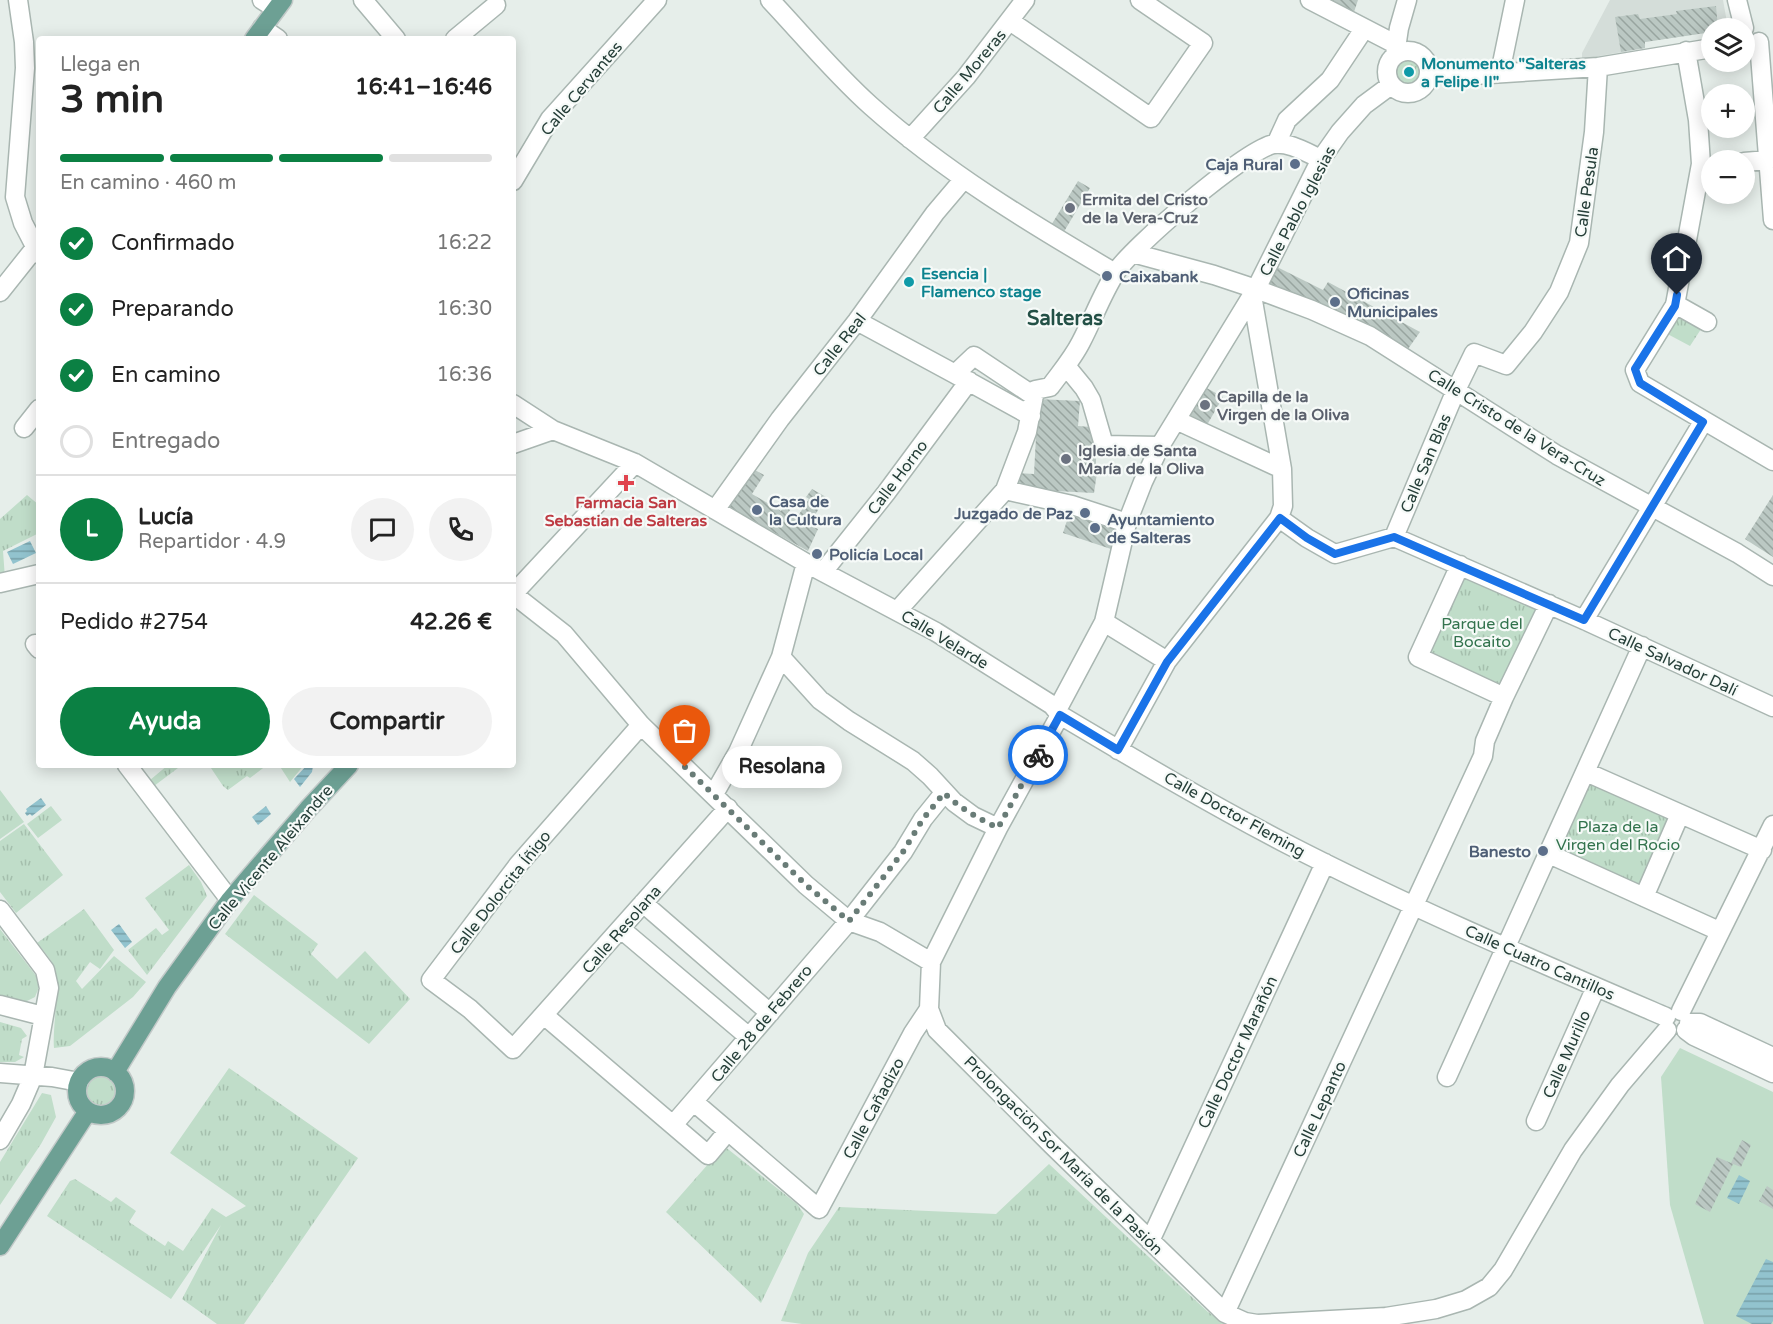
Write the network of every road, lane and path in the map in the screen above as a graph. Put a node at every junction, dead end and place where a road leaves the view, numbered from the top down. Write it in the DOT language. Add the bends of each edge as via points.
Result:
graph roads {
  1 [pos="18,0"];
  2 [pos="363,0"];
  3 [pos="657,0"];
  4 [pos="770,0"];
  5 [pos="1025,0"];
  6 [pos="1140,0"];
  7 [pos="1310,0"];
  8 [pos="1407,0"];
  9 [pos="1515,0"];
  10 [pos="1737,0"];
  11 [pos="496,2"];
  12 [pos="274,3"];
  13 [pos="1010,21"];
  14 [pos="1364,29"];
  15 [pos="258,33"];
  16 [pos="393,36"];
  17 [pos="459,36"];
  18 [pos="1756,42"];
  19 [pos="1701,49"];
  20 [pos="1396,50"];
  21 [pos="1686,51"];
  22 [pos="1598,67"];
  23 [pos="25,68"];
  24 [pos="1429,74"];
  25 [pos="1500,74"];
  26 [pos="36,82"];
  27 [pos="1391,85"];
  28 [pos="910,139"];
  29 [pos="1276,144"];
  30 [pos="1703,150"];
  31 [pos="1321,159"];
  32 [pos="1768,160"];
  33 [pos="1755,161"];
  34 [pos="516,176"];
  35 [pos="963,180"];
  36 [pos="1701,187"];
  37 [pos="1773,220"];
  38 [pos="36,249"];
  39 [pos="36,252"];
  40 [pos="1133,253"];
  41 [pos="1115,273"];
  42 [pos="0,292"];
  43 [pos="1254,292"];
  44 [pos="1675,304"];
  45 [pos="858,321"];
  46 [pos="1707,322"];
  47 [pos="1066,366"];
  48 [pos="962,378"];
  49 [pos="1456,390"];
  50 [pos="1034,396"];
  51 [pos="516,406"];
  52 [pos="36,413"];
  53 [pos="1031,416"];
  54 [pos="1176,420"];
  55 [pos="1703,422"];
  56 [pos="24,428"];
  57 [pos="553,430"];
  58 [pos="516,443"];
  59 [pos="1160,446"];
  60 [pos="1773,461"];
  61 [pos="635,463"];
  62 [pos="1282,469"];
  63 [pos="1005,490"];
  64 [pos="1652,508"];
  65 [pos="715,510"];
  66 [pos="1280,518"];
  67 [pos="1127,523"];
  68 [pos="1394,537"];
  69 [pos="806,563"];
  70 [pos="1460,565"];
  71 [pos="824,572"];
  72 [pos="36,575"];
  73 [pos="1773,576"];
  74 [pos="0,584"];
  75 [pos="516,591"];
  76 [pos="516,596"];
  77 [pos="1548,604"];
  78 [pos="898,610"];
  79 [pos="1584,620"];
  80 [pos="1104,622"];
  81 [pos="1642,646"];
  82 [pos="781,657"];
  83 [pos="1167,662"];
  84 [pos="1504,697"];
  85 [pos="1773,706"];
  86 [pos="1058,712"];
  87 [pos="641,725"];
  88 [pos="1118,750"];
  89 [pos="129,768"];
  90 [pos="346,768"];
  91 [pos="1586,772"];
  92 [pos="944,793"];
  93 [pos="714,794"];
  94 [pos="728,808"];
  95 [pos="1680,814"];
  96 [pos="1773,825"];
  97 [pos="998,828"];
  98 [pos="1762,850"];
  99 [pos="1549,854"];
  100 [pos="1324,863"];
  101 [pos="1644,897"];
  102 [pos="230,900"];
  103 [pos="643,903"];
  104 [pos="1414,906"];
  105 [pos="0,910"];
  106 [pos="849,921"];
  107 [pos="621,929"];
  108 [pos="1719,930"];
  109 [pos="1508,947"];
  110 [pos="931,962"];
  111 [pos="1596,987"];
  112 [pos="0,1005"];
  113 [pos="929,1009"];
  114 [pos="770,1013"];
  115 [pos="43,1016"];
  116 [pos="545,1016"];
  117 [pos="1678,1022"];
  118 [pos="749,1037"];
  119 [pos="513,1049"];
  120 [pos="1773,1058"];
  121 [pos="115,1072"];
  122 [pos="0,1073"];
  123 [pos="1773,1073"];
  124 [pos="33,1076"];
  125 [pos="1447,1077"];
  126 [pos="79,1082"];
  127 [pos="694,1102"];
  128 [pos="88,1111"];
  129 [pos="1536,1121"];
  130 [pos="673,1125"];
  131 [pos="728,1131"];
  132 [pos="0,1140"];
  133 [pos="1150,1241"];
  134 [pos="0,1246"];
  135 [pos="1225,1313"];
  1 -- 23 [label="street"];
  2 -- 16 [label="street"];
  3 -- 34 [label="street, Calle Cervantes" via="550,119"];
  4 -- 28 [label="street" via="869,105"];
  5 -- 13 [label="street, Calle Moreras"];
  6 -- 13 [label="street" via="1203,43 1151,118"];
  7 -- 14 [label="street"];
  8 -- 20 [label="street"];
  9 -- 25 [label="street"];
  10 -- 18 [label="street"];
  11 -- 17 [label="street"];
  12 -- 15 [label="main road"];
  13 -- 28 [label="street, Calle Moreras"];
  14 -- 20 [label="street"];
  14 -- 29 [label="street" via="1330,80 1287,120"];
  18 -- 32 [label="street"];
  19 -- 21 [label="street"];
  20 -- 24 [label="street" via="1421,55"];
  20 -- 27 [label="street" via="1387,73"];
  21 -- 22 [label="street"];
  21 -- 30 [label="street"];
  22 -- 25 [label="street"];
  22 -- 49 [label="street, Calle Pesula" via="1579,243 1558,292 1506,365 1474,353"];
  23 -- 26 [label="street"];
  23 -- 38 [label="street" via="15,197"];
  24 -- 25 [label="street"];
  24 -- 27 [label="street" via="1424,87 1411,93"];
  27 -- 31 [label="street, Calle Pablo Iglesias" via="1364,105"];
  28 -- 35 [label="street"];
  29 -- 31 [label="street"];
  29 -- 40 [label="street" via="1262,147 1240,161"];
  31 -- 43 [label="street, Calle Pablo Iglesias"];
  32 -- 33 [label="street"];
  32 -- 37 [label="street"];
  35 -- 41 [label="street"];
  35 -- 45 [label="street, Calle Real"];
  36 -- 44 [label="street"];
  39 -- 42 [label="street"];
  40 -- 41 [label="street"];
  40 -- 43 [label="street, Calle Cristo de la Vera-Cruz" via="1214,275"];
  41 -- 47 [label="street"];
  43 -- 49 [label="street, Calle Cristo de la Vera-Cruz" via="1312,310 1370,336"];
  43 -- 54 [label="street, Calle Pablo Iglesias"];
  43 -- 62 [label="street"];
  44 -- 46 [label="street"];
  44 -- 55 [label="street" via="1635,369 1640,383"];
  45 -- 48 [label="street"];
  45 -- 65 [label="street, Calle Real" via="780,419"];
  47 -- 50 [label="street" via="1050,387 1035,390"];
  47 -- 59 [label="street" via="1091,400 1104,445"];
  48 -- 50 [label="street, Calle Horno" via="974,356"];
  48 -- 53 [label="street"];
  48 -- 71 [label="street, Calle Horno" via="886,493"];
  49 -- 64 [label="street, Calle Cristo de la Vera-Cruz" via="1557,455"];
  49 -- 68 [label="street, Calle San Blas"];
  50 -- 53 [label="street"];
  51 -- 57 [label="street, Calle Velarde"];
  52 -- 56 [label="street"];
  53 -- 63 [label="street"];
  54 -- 59 [label="street, Calle Pablo Iglesias"];
  54 -- 62 [label="street"];
  55 -- 60 [label="street"];
  55 -- 64 [label="street"];
  57 -- 58 [label="street"];
  57 -- 61 [label="street, Calle Velarde"];
  59 -- 67 [label="street, Calle Pablo Iglesias"];
  61 -- 65 [label="street, Calle Velarde"];
  61 -- 75 [label="street"];
  62 -- 66 [label="street"];
  63 -- 67 [label="street"];
  63 -- 78 [label="street"];
  64 -- 73 [label="street, Calle Cristo de la Vera-Cruz"];
  64 -- 79 [label="street"];
  65 -- 69 [label="street, Calle Velarde"];
  66 -- 68 [label="street" via="1335,554"];
  66 -- 83 [label="street"];
  67 -- 80 [label="street, Calle Pablo Iglesias"];
  68 -- 70 [label="street, Calle Salvador Dalí"];
  69 -- 71 [label="street, Calle Velarde"];
  69 -- 82 [label="street"];
  70 -- 77 [label="street, Calle Salvador Dalí"];
  70 -- 84 [label="street" via="1418,657"];
  71 -- 78 [label="street, Calle Velarde"];
  72 -- 74 [label="street"];
  76 -- 87 [label="street" via="564,634"];
  77 -- 79 [label="street, Calle Salvador Dalí"];
  77 -- 84 [label="street, Calle Lepanto"];
  78 -- 86 [label="street, Calle Velarde"];
  79 -- 81 [label="street, Calle Salvador Dalí"];
  80 -- 83 [label="street"];
  80 -- 86 [label="street, Calle Pablo Iglesias"];
  81 -- 85 [label="street, Calle Salvador Dalí"];
  81 -- 91 [label="street"];
  82 -- 92 [label="street" via="820,700 913,761"];
  82 -- 93 [label="street" via="738,752"];
  83 -- 88 [label="street"];
  84 -- 104 [label="street, Calle Lepanto" via="1485,741 1483,756"];
  86 -- 88 [label="street, Calle Doctor Fleming"];
  86 -- 97 [label="street, Calle Pablo Iglesias"];
  87 -- 93 [label="street"];
  87 -- 119 [label="street, Calle Dolorcita Íñigo" via="518,865 431,980"];
  88 -- 100 [label="street, Calle Doctor Fleming"];
  89 -- 102 [label="street"];
  90 -- 102 [label="main road, Calle Vicente Aleixandre"];
  91 -- 95 [label="street"];
  91 -- 99 [label="street"];
  92 -- 97 [label="street" via="973,816"];
  92 -- 106 [label="street, Calle 28 de Febrero"];
  93 -- 94 [label="street"];
  94 -- 103 [label="street, Calle Resolana"];
  94 -- 106 [label="street" via="806,885"];
  95 -- 98 [label="street"];
  95 -- 101 [label="street"];
  96 -- 98 [label="street"];
  97 -- 110 [label="street, Calle Pablo Iglesias"];
  98 -- 108 [label="street"];
  99 -- 101 [label="street"];
  99 -- 109 [label="street"];
  100 -- 104 [label="street, Calle Doctor Fleming"];
  100 -- 133 [label="street, Calle Doctor Marañón"];
  101 -- 108 [label="street"];
  102 -- 121 [label="main road, Calle Vicente Aleixandre" via="166,987"];
  103 -- 107 [label="street, Calle Resolana"];
  103 -- 114 [label="street"];
  104 -- 109 [label="street, Calle Cuatro Cantillos"];
  104 -- 135 [label="street, Calle Lepanto"];
  105 -- 115 [label="street" via="45,970 48,988"];
  106 -- 110 [label="street" via="880,932"];
  106 -- 114 [label="street, Calle 28 de Febrero"];
  107 -- 116 [label="street, Calle Resolana"];
  107 -- 118 [label="street"];
  108 -- 117 [label="street"];
  109 -- 111 [label="street, Calle Cuatro Cantillos"];
  109 -- 125 [label="street"];
  110 -- 113 [label="street, Prolongación Sor María de la Pasión"];
  111 -- 117 [label="street, Calle Cuatro Cantillos"];
  111 -- 129 [label="street, Calle Murillo"];
  112 -- 115 [label="street"];
  113 -- 131 [label="street, Calle Cañadizo" via="819,1209"];
  113 -- 133 [label="street, Prolongación Sor María de la Pasión" via="937,1030"];
  114 -- 118 [label="street, Calle 28 de Febrero"];
  115 -- 124 [label="street"];
  116 -- 119 [label="street, Calle Resolana"];
  116 -- 130 [label="street"];
  117 -- 120 [label="street" via="1700,1023"];
  117 -- 123 [label="street" via="1694,1036"];
  117 -- 135 [label="street, Prolongación Sor María de la Pasión" via="1620,1085 1574,1150 1489,1287 1466,1300 1436,1309 1386,1317 1257,1324"];
  118 -- 127 [label="street, Calle 28 de Febrero"];
  121 -- 126 [label="main road" via="96,1068"];
  121 -- 128 [label="main road" via="125,1087 122,1103 103,1116"];
  122 -- 124 [label="street"];
  124 -- 126 [label="street"];
  124 -- 132 [label="street"];
  126 -- 128 [label="main road" via="78,1098"];
  127 -- 130 [label="street, Calle 28 de Febrero"];
  127 -- 131 [label="street"];
  128 -- 134 [label="main road"];
  130 -- 131 [label="street" via="708,1155"];
  133 -- 135 [label="street, Prolongación Sor María de la Pasión"];
}
